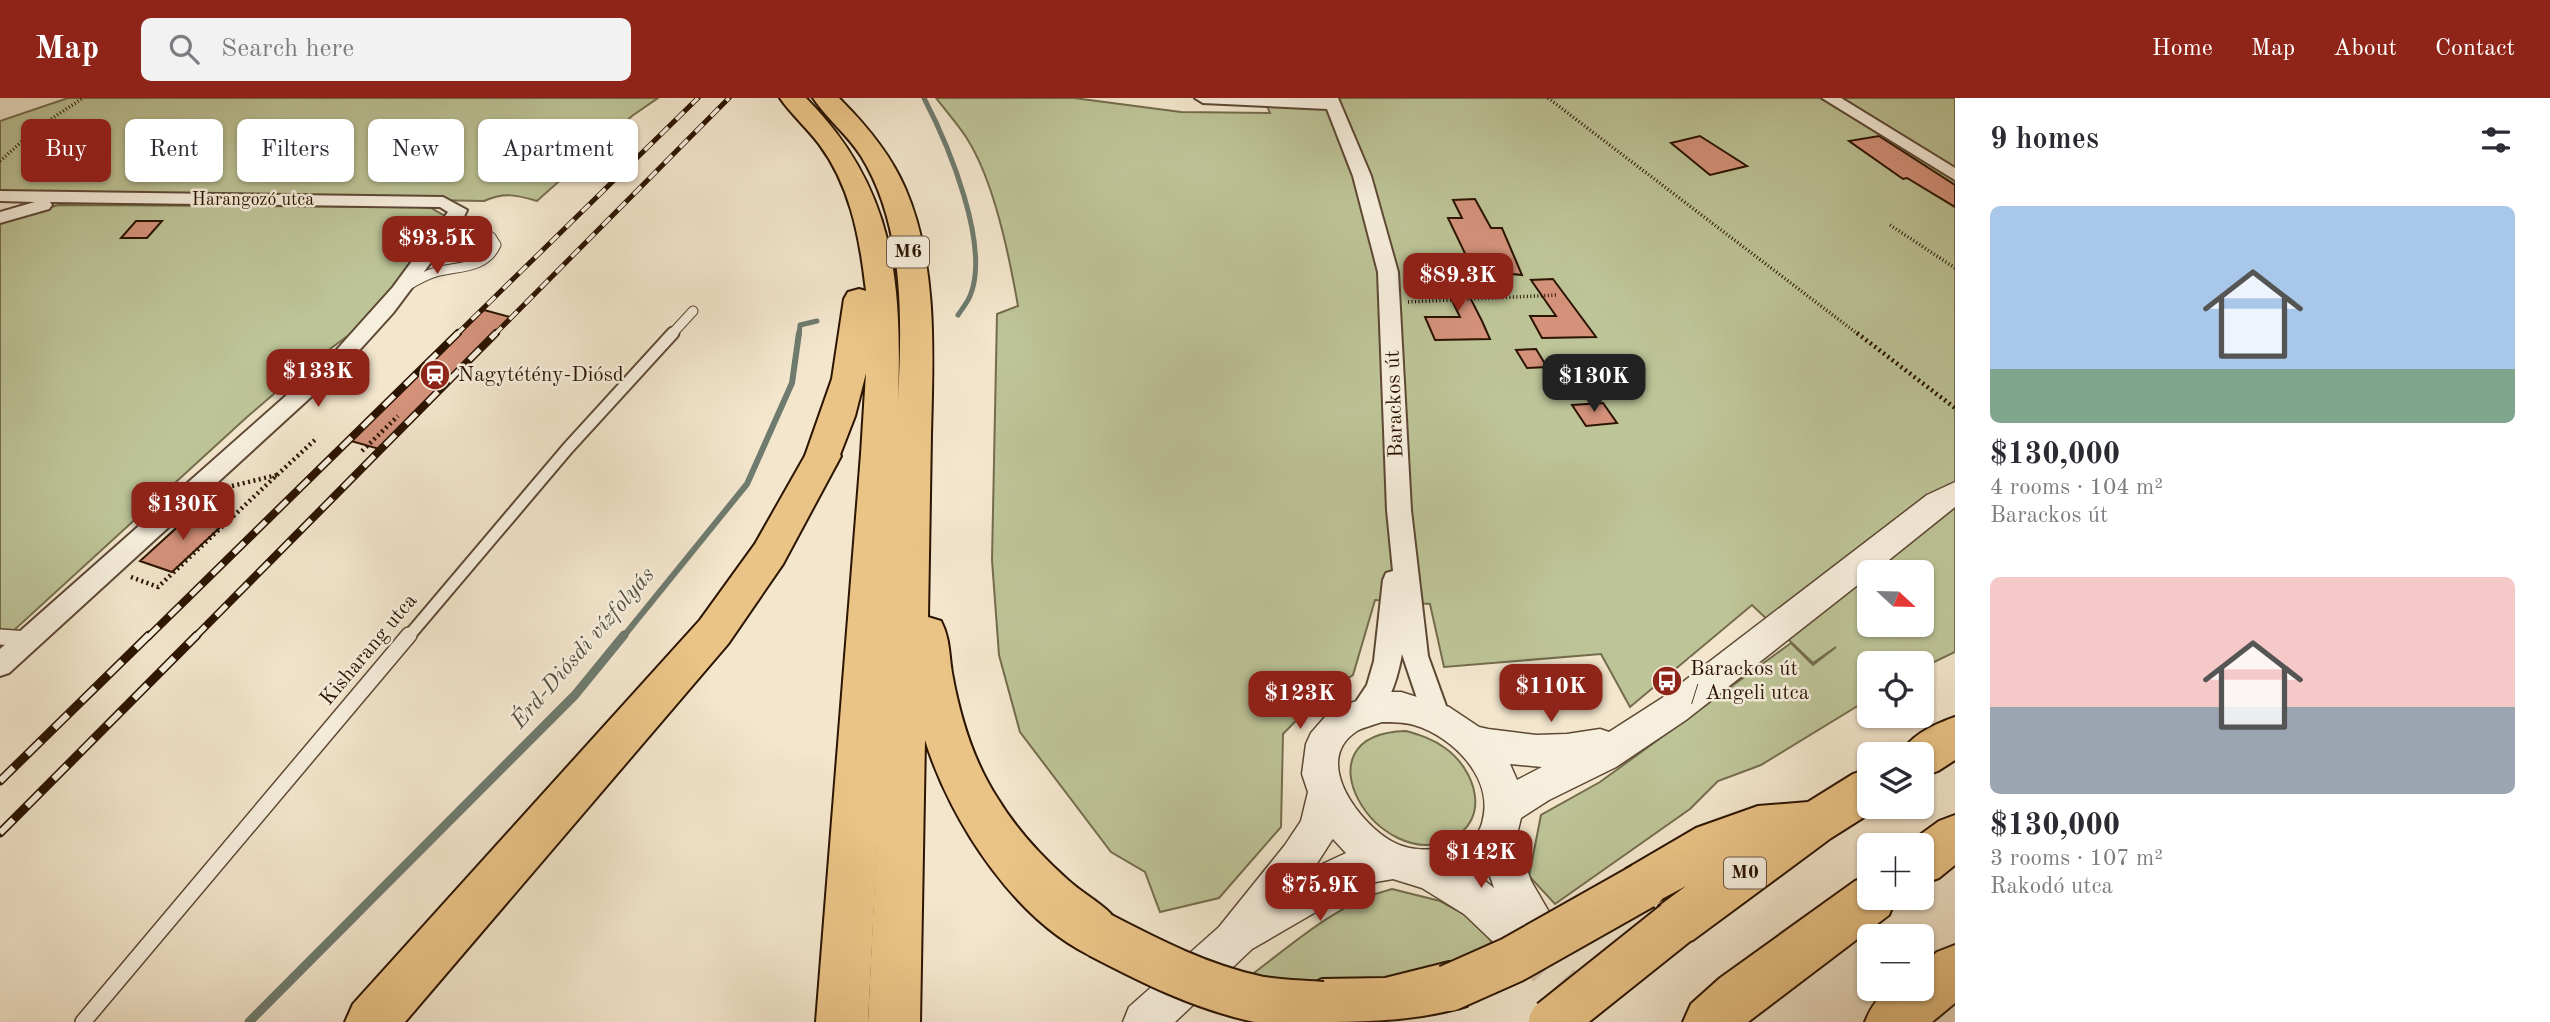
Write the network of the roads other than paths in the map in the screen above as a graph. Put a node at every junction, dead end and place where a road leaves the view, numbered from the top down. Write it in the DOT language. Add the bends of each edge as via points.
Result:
graph roads {
  1 [pos="792,98"];
  2 [pos="1203,98"];
  3 [pos="1830,98"];
  4 [pos="1331,101"];
  5 [pos="825,109"];
  6 [pos="1955,175"];
  7 [pos="856,185"];
  8 [pos="0,196"];
  9 [pos="63,198"];
  10 [pos="0,218"];
  11 [pos="436,243"];
  12 [pos="405,287"];
  13 [pos="693,310"];
  14 [pos="1955,493"];
  15 [pos="1399,510"];
  16 [pos="911,521"];
  17 [pos="0,637"];
  18 [pos="30,639"];
  19 [pos="0,665"];
  20 [pos="1365,709"];
  21 [pos="1436,717"];
  22 [pos="1631,736"];
  23 [pos="1955,736"];
  24 [pos="1472,741"];
  25 [pos="1934,749"];
  26 [pos="1325,795"];
  27 [pos="1857,797"];
  28 [pos="1501,823"];
  29 [pos="1815,823"];
  30 [pos="1955,837"];
  31 [pos="1934,853"];
  32 [pos="1409,865"];
  33 [pos="1857,909"];
  34 [pos="1233,941"];
  35 [pos="1955,970"];
  36 [pos="1724,1009"];
  37 [pos="894,1012"];
  38 [pos="83,1022"];
  39 [pos="370,1022"];
  40 [pos="842,1022"];
  41 [pos="1144,1022"];
  42 [pos="1552,1022"];
  43 [pos="1891,1022"];
  1 -- 5 [label="highway, M6"];
  2 -- 4 [label="street"];
  3 -- 6 [label="street"];
  4 -- 15 [label="street, Barackos út" via="1362,176 1388,272"];
  5 -- 7 [label="highway, M6" via="836,149"];
  5 -- 16 [label="highway, M6" via="881,166 911,265 916,361"];
  7 -- 39 [label="highway" via="859,288 856,346 848,384 822,456 769,554 714,632"];
  7 -- 40 [label="highway" via="870,222 879,278 882,358"];
  8 -- 9 [label="street, Harangozó utca"];
  9 -- 10 [label="street, Harangozó utca"];
  9 -- 11 [label="street, Harangozó utca" via="443,202 458,210"];
  11 -- 12 [label="street"];
  11 -- 12 [label="lane" via="471,231 491,237 496,245 482,261 439,271"];
  12 -- 18 [label="street" via="339,360"];
  13 -- 38 [label="lane, Kisharang utca" via="453,583"];
  14 -- 22 [label="street" via="1713,680"];
  15 -- 20 [label="street, Barackos út" via="1385,663 1380,685"];
  15 -- 21 [label="street, Barackos út" via="1415,656"];
  16 -- 29 [label="highway, bridge" via="926,606 929,672 946,738 985,819 1029,876 1100,935 1206,984 1259,999 1322,1005 1385,1004 1449,988 1512,960 1713,844 1758,828"];
  16 -- 37 [label="highway"];
  17 -- 18 [label="lane"];
  18 -- 19 [label="street"];
  20 -- 21 [label="street" via="1399,707"];
  20 -- 26 [label="street" via="1342,722 1326,741 1320,767"];
  21 -- 24 [label="street"];
  22 -- 24 [label="street" via="1563,753 1520,752"];
  22 -- 28 [label="street" via="1602,756 1536,788"];
  23 -- 25 [label="highway"];
  24 -- 28 [label="street" via="1503,788"];
  26 -- 32 [label="street" via="1346,829 1374,852"];
  26 -- 34 [label="street" via="1319,827"];
  27 -- 29 [label="highway, M0"];
  28 -- 32 [label="street" via="1489,852 1465,865 1444,870"];
  28 -- 32 [label="street" via="1530,936 1464,887"];
  29 -- 42 [label="highway, M0, bridge" via="1676,923"];
  30 -- 31 [label="highway"];
  32 -- 34 [label="street" via="1359,866"];
  33 -- 36 [label="highway"];
  34 -- 41 [label="street"];
  35 -- 43 [label="highway"];
}
